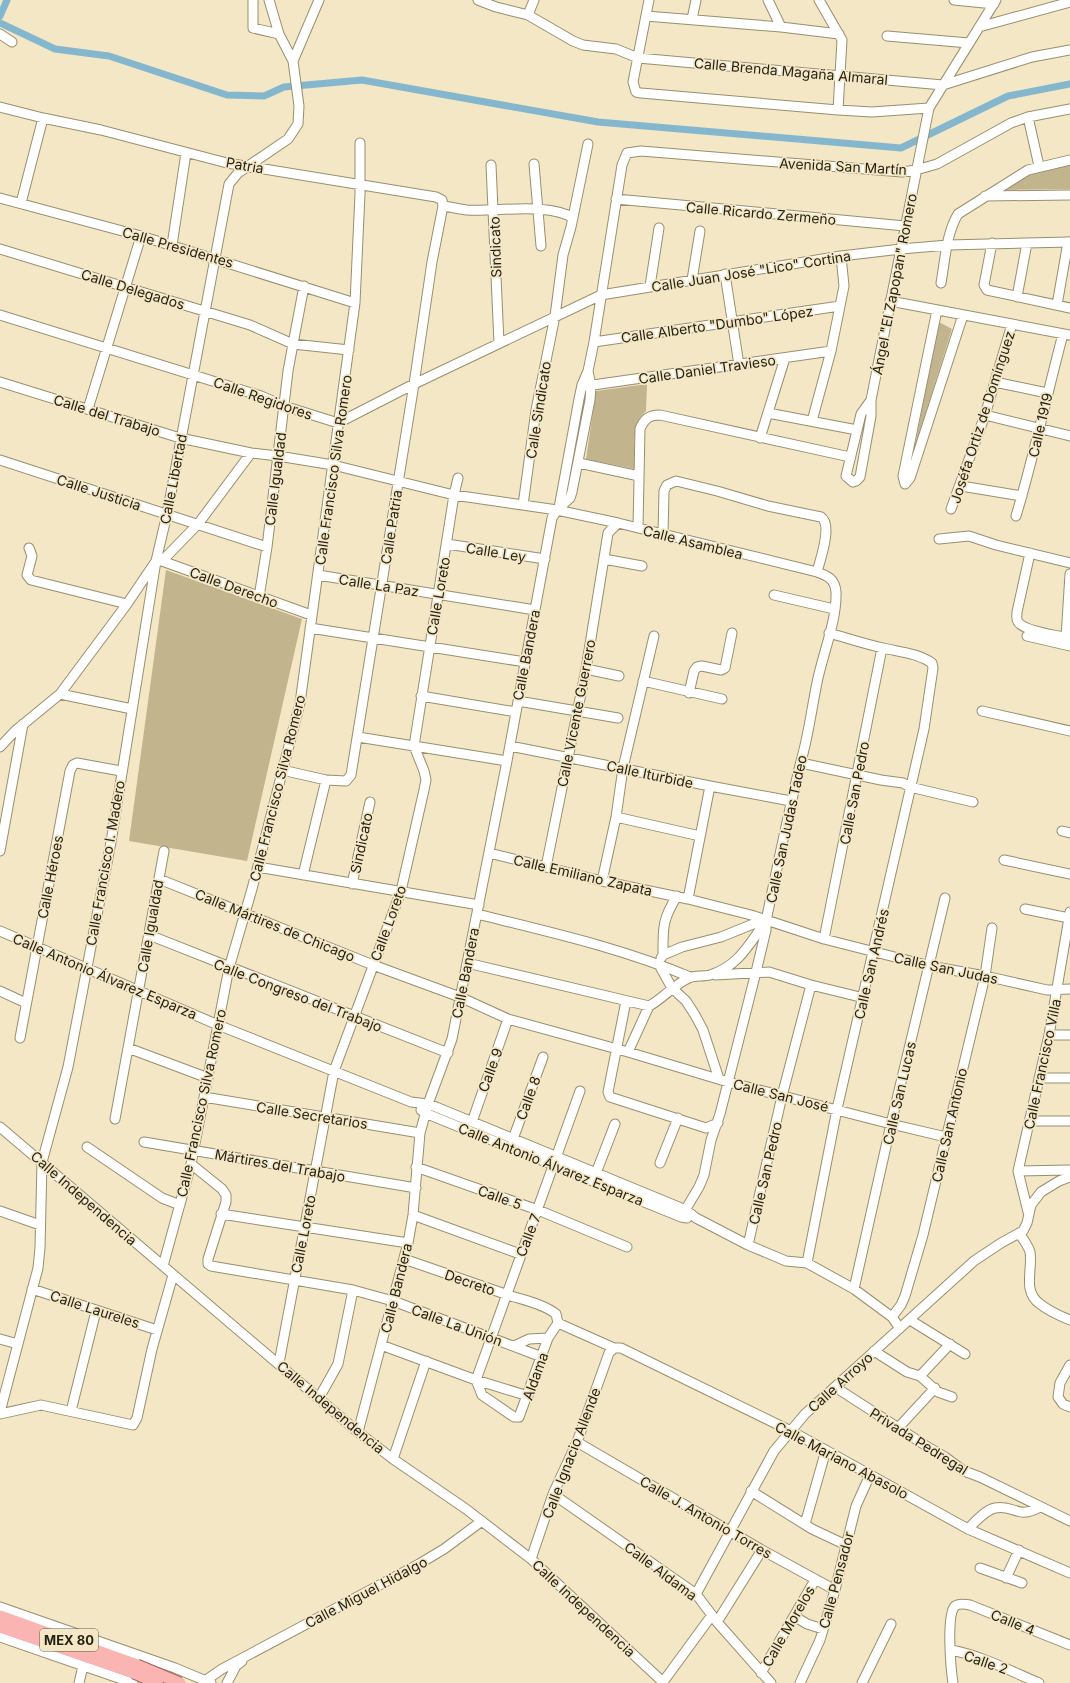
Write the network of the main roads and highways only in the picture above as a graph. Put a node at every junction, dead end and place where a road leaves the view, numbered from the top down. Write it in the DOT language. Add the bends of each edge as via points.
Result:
graph roads {
  1 [pos="0,1616"];
  2 [pos="0,1627"];
  3 [pos="135,1674"];
  4 [pos="157,1683"];
  5 [pos="180,1683"];
  1 -- 3 [label="main road, MEX 80"];
  2 -- 3 [label="main road, MEX 80"];
  3 -- 4 [label="main road, MEX 80, bridge"];
  3 -- 5 [label="main road, MEX 80, bridge"];
}
